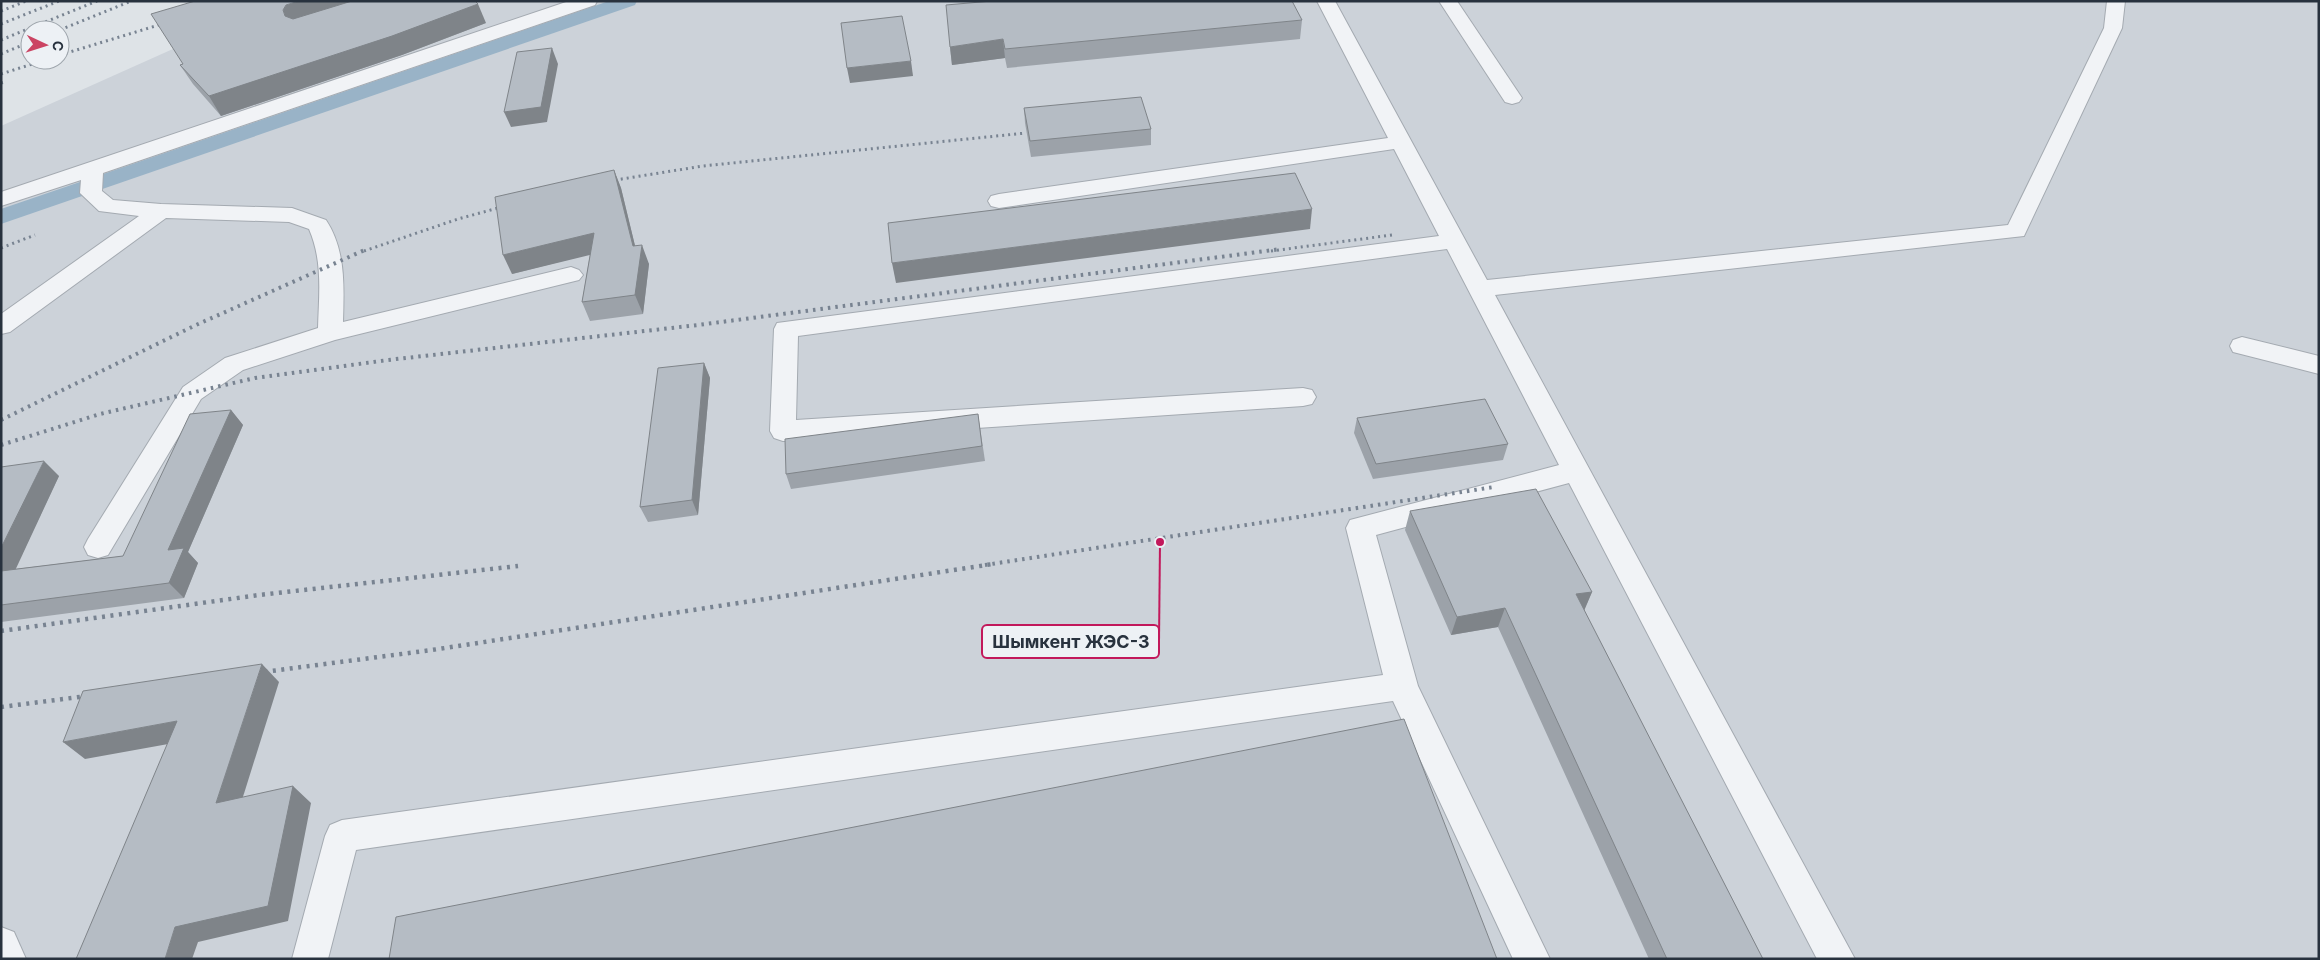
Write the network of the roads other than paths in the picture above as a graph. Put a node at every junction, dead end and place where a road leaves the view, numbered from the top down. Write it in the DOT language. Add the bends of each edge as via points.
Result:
graph roads {
  1 [pos="588,1"];
  2 [pos="1326,1"];
  3 [pos="1448,1"];
  4 [pos="2116,1"];
  5 [pos="1512,98"];
  6 [pos="1402,142"];
  7 [pos="92,169"];
  8 [pos="1,199"];
  9 [pos="999,201"];
  10 [pos="161,211"];
  11 [pos="1455,240"];
  12 [pos="571,275"];
  13 [pos="1480,289"];
  14 [pos="1,326"];
  15 [pos="330,333"];
  16 [pos="2242,346"];
  17 [pos="2319,365"];
  18 [pos="1303,397"];
  19 [pos="1577,471"];
  20 [pos="98,547"];
  21 [pos="1402,686"];
  22 [pos="1,946"];
  23 [pos="8,959"];
  24 [pos="310,959"];
  25 [pos="1532,959"];
  26 [pos="1837,959"];
  1 -- 7 [label="street"];
  2 -- 6 [label="street"];
  3 -- 5 [label="street"];
  4 -- 13 [label="street" via="2113,28 2016,231"];
  6 -- 9 [label="street"];
  6 -- 11 [label="street"];
  7 -- 8 [label="street"];
  7 -- 10 [label="street" via="91,193 107,206"];
  10 -- 14 [label="street"];
  10 -- 15 [label="street" via="292,215 318,225 326,239 332,265"];
  11 -- 13 [label="street"];
  11 -- 18 [label="street" via="786,329 783,431"];
  12 -- 15 [label="street"];
  13 -- 19 [label="street"];
  15 -- 20 [label="street" via="234,364 192,393"];
  16 -- 17 [label="street"];
  19 -- 21 [label="street" via="1360,528"];
  19 -- 26 [label="street"];
  21 -- 24 [label="street" via="342,836"];
  21 -- 25 [label="street"];
  22 -- 23 [label="street"];
}
